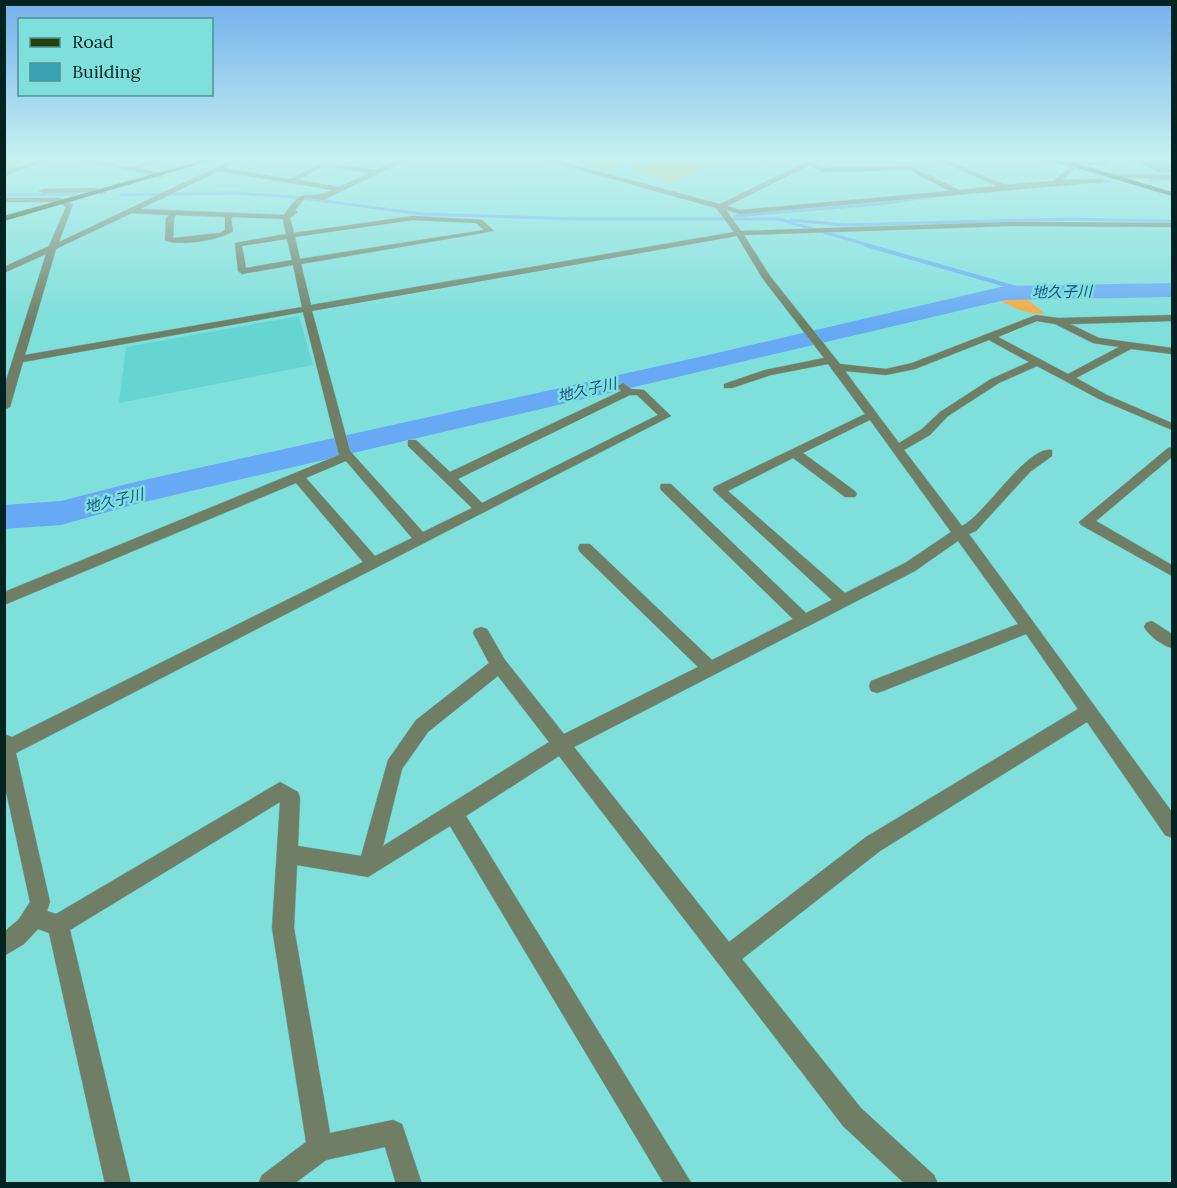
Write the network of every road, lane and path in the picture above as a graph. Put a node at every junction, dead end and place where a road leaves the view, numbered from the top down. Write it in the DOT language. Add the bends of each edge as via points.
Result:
graph roads {
  1 [pos="28,212"];
  2 [pos="67,212"];
  3 [pos="124,212"];
  4 [pos="161,212"];
  5 [pos="290,212"];
  6 [pos="294,212"];
  7 [pos="722,212"];
  8 [pos="174,213"];
  9 [pos="231,215"];
  10 [pos="286,217"];
  11 [pos="4,219"];
  12 [pos="1173,225"];
  13 [pos="736,230"];
  14 [pos="290,235"];
  15 [pos="52,248"];
  16 [pos="27,260"];
  17 [pos="297,261"];
  18 [pos="4,264"];
  19 [pos="4,271"];
  20 [pos="307,309"];
  21 [pos="1173,318"];
  22 [pos="1057,321"];
  23 [pos="990,336"];
  24 [pos="1128,346"];
  25 [pos="1173,351"];
  26 [pos="20,359"];
  27 [pos="1039,361"];
  28 [pos="834,364"];
  29 [pos="1069,378"];
  30 [pos="728,386"];
  31 [pos="4,407"];
  32 [pos="871,415"];
  33 [pos="1173,427"];
  34 [pos="412,443"];
  35 [pos="897,449"];
  36 [pos="344,450"];
  37 [pos="1173,451"];
  38 [pos="794,453"];
  39 [pos="1048,453"];
  40 [pos="298,477"];
  41 [pos="449,478"];
  42 [pos="666,487"];
  43 [pos="850,494"];
  44 [pos="481,509"];
  45 [pos="959,532"];
  46 [pos="421,539"];
  47 [pos="585,548"];
  48 [pos="373,564"];
  49 [pos="1173,571"];
  50 [pos="4,599"];
  51 [pos="844,601"];
  52 [pos="804,621"];
  53 [pos="1029,626"];
  54 [pos="1152,627"];
  55 [pos="481,633"];
  56 [pos="1173,642"];
  57 [pos="499,665"];
  58 [pos="711,669"];
  59 [pos="877,686"];
  60 [pos="1089,712"];
  61 [pos="562,744"];
  62 [pos="5,746"];
  63 [pos="453,813"];
  64 [pos="1173,828"];
  65 [pos="288,854"];
  66 [pos="368,867"];
  67 [pos="36,918"];
  68 [pos="58,925"];
  69 [pos="4,945"];
  70 [pos="727,957"];
  71 [pos="320,1148"];
  72 [pos="118,1184"];
  73 [pos="271,1184"];
  74 [pos="409,1184"];
  75 [pos="679,1184"];
  76 [pos="925,1184"];
  1 -- 11 [label="main road"];
  2 -- 15 [label="street"];
  3 -- 15 [label="street"];
  4 -- 8 [label="street"];
  5 -- 10 [label="street"];
  6 -- 10 [label="street"];
  7 -- 13 [label="street"];
  8 -- 9 [label="street"];
  8 -- 9 [label="street" via="170,218 169,240 176,242 222,235 230,231 227,219"];
  9 -- 10 [label="street"];
  10 -- 14 [label="street"];
  12 -- 13 [label="street"];
  13 -- 20 [label="street"];
  13 -- 28 [label="street" via="766,277"];
  14 -- 17 [label="street"];
  14 -- 17 [label="street" via="238,245 242,271"];
  14 -- 17 [label="street" via="413,218 482,222 490,231"];
  15 -- 16 [label="street"];
  15 -- 26 [label="street"];
  16 -- 18 [label="street"];
  16 -- 19 [label="street"];
  17 -- 20 [label="street"];
  20 -- 26 [label="street"];
  20 -- 36 [label="street"];
  21 -- 22 [label="street"];
  22 -- 23 [label="street" via="1036,318"];
  22 -- 24 [label="street" via="1097,340"];
  23 -- 27 [label="street"];
  23 -- 28 [label="street" via="915,366 886,372"];
  24 -- 25 [label="street"];
  24 -- 29 [label="street"];
  26 -- 31 [label="street"];
  27 -- 29 [label="street"];
  27 -- 35 [label="street" via="995,381"];
  28 -- 30 [label="street" via="769,372"];
  28 -- 32 [label="street"];
  29 -- 33 [label="street" via="1102,397"];
  32 -- 35 [label="street"];
  32 -- 38 [label="street"];
  34 -- 41 [label="street"];
  35 -- 45 [label="street"];
  36 -- 40 [label="street"];
  36 -- 46 [label="street"];
  37 -- 49 [label="street" via="1086,522"];
  38 -- 43 [label="street"];
  38 -- 51 [label="street" via="719,490"];
  39 -- 45 [label="street" via="1026,470 971,528"];
  40 -- 48 [label="street"];
  40 -- 50 [label="street"];
  41 -- 44 [label="street"];
  41 -- 44 [label="street" via="626,389 640,392 665,416"];
  42 -- 52 [label="street"];
  44 -- 46 [label="street"];
  45 -- 51 [label="street" via="910,567"];
  45 -- 53 [label="street"];
  46 -- 48 [label="street"];
  47 -- 58 [label="street"];
  48 -- 62 [label="street"];
  51 -- 52 [label="street"];
  52 -- 58 [label="street"];
  53 -- 59 [label="street"];
  53 -- 60 [label="street"];
  54 -- 56 [label="street"];
  55 -- 57 [label="street"];
  57 -- 61 [label="street"];
  57 -- 66 [label="street" via="422,726 394,766"];
  58 -- 61 [label="street"];
  60 -- 64 [label="street"];
  60 -- 70 [label="street" via="873,844"];
  61 -- 63 [label="street"];
  61 -- 70 [label="street"];
  62 -- 67 [label="street" via="40,902"];
  63 -- 66 [label="street"];
  63 -- 75 [label="street"];
  65 -- 66 [label="street"];
  65 -- 68 [label="street" via="291,798 279,791"];
  65 -- 71 [label="street" via="283,928"];
  67 -- 68 [label="street"];
  67 -- 69 [label="street" via="22,934"];
  68 -- 72 [label="street"];
  70 -- 76 [label="street" via="852,1118"];
  71 -- 73 [label="street"];
  71 -- 74 [label="street" via="393,1133"];
}
